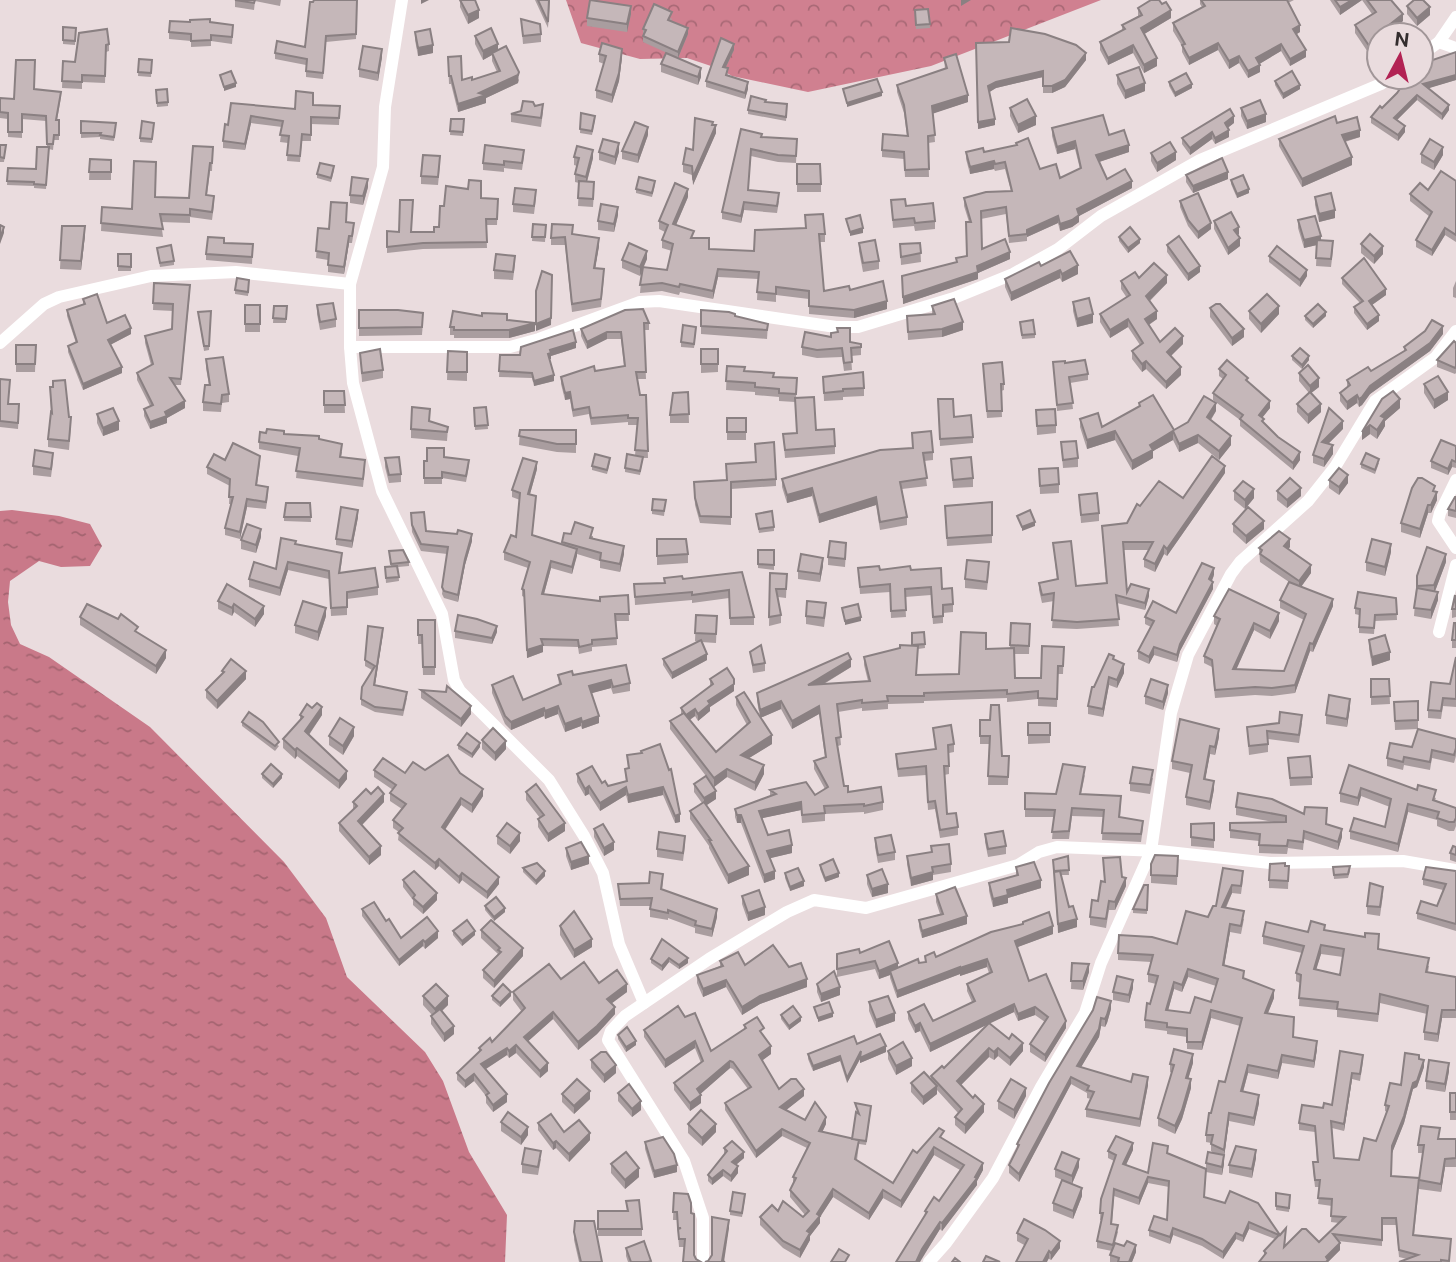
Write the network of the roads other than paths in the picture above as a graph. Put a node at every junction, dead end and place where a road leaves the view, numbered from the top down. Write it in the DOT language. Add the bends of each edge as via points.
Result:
graph roads {
  1 [pos="402,0"];
  2 [pos="1456,17"];
  3 [pos="1439,42"];
  4 [pos="1435,45"];
  5 [pos="1456,48"];
  6 [pos="1365,91"];
  7 [pos="350,284"];
  8 [pos="1456,331"];
  9 [pos="0,343"];
  10 [pos="349,347"];
  11 [pos="1456,480"];
  12 [pos="1456,548"];
  13 [pos="1456,565"];
  14 [pos="1439,632"];
  15 [pos="1151,851"];
  16 [pos="1456,870"];
  17 [pos="644,1003"];
  18 [pos="703,1262"];
  19 [pos="929,1262"];
  1 -- 7 [label="street" via="385,107 383,167"];
  2 -- 3 [label="street"];
  3 -- 4 [label="street"];
  3 -- 5 [label="street"];
  6 -- 10 [label="street" via="1200,160 1101,216 1058,249 1013,274 954,298 858,327 659,301 640,302 510,346"];
  7 -- 9 [label="street" via="236,272 151,276 59,297 44,304"];
  7 -- 10 [label="street"];
  8 -- 15 [label="street" via="1436,357 1375,401 1335,467 1308,501 1231,574 1194,640 1171,713"];
  10 -- 17 [label="street" via="353,383 382,491 442,614 454,680 549,780 573,816 603,873 619,944"];
  11 -- 12 [label="street" via="1438,521"];
  13 -- 14 [label="street"];
  15 -- 16 [label="street" via="1270,863 1403,861"];
  15 -- 17 [label="street" via="1057,847 1007,868 866,908 814,900 709,959"];
  15 -- 19 [label="street" via="1101,963 1085,1013 993,1178"];
  17 -- 18 [label="street" via="625,1016 608,1040 684,1161 703,1218"];
}
